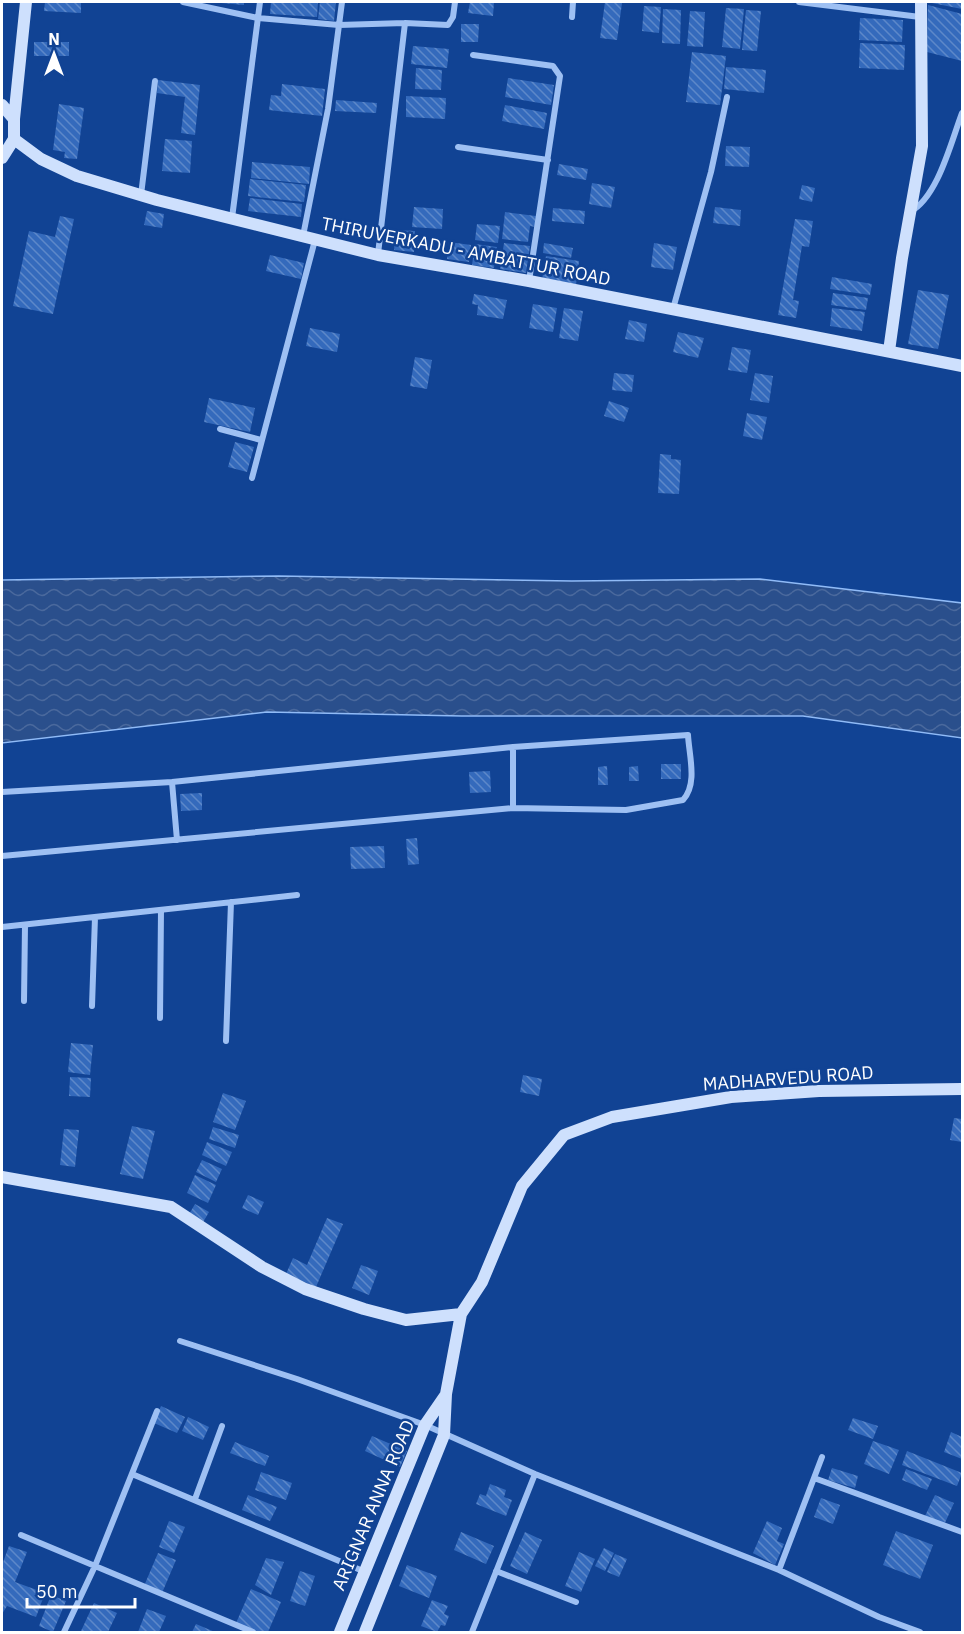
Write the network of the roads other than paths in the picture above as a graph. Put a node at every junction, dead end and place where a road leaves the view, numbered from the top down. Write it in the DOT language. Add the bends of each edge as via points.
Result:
graph roads {
  1 [pos="26,2"];
  2 [pos="183,2"];
  3 [pos="260,2"];
  4 [pos="342,2"];
  5 [pos="455,2"];
  6 [pos="573,2"];
  7 [pos="799,2"];
  8 [pos="921,2"];
  9 [pos="572,17"];
  10 [pos="920,17"];
  11 [pos="258,18"];
  12 [pos="405,23"];
  13 [pos="339,26"];
  14 [pos="472,55"];
  15 [pos="155,81"];
  16 [pos="727,97"];
  17 [pos="2,105"];
  18 [pos="963,113"];
  19 [pos="14,119"];
  20 [pos="14,139"];
  21 [pos="458,147"];
  22 [pos="2,158"];
  23 [pos="548,160"];
  24 [pos="141,195"];
  25 [pos="910,213"];
  26 [pos="232,218"];
  27 [pos="309,238"];
  28 [pos="378,255"];
  29 [pos="529,281"];
  30 [pos="673,309"];
  31 [pos="889,351"];
  32 [pos="963,366"];
  33 [pos="220,429"];
  34 [pos="261,440"];
  35 [pos="252,478"];
  36 [pos="513,747"];
  37 [pos="172,782"];
  38 [pos="2,792"];
  39 [pos="513,808"];
  40 [pos="177,840"];
  41 [pos="2,856"];
  42 [pos="297,895"];
  43 [pos="231,902"];
  44 [pos="161,910"];
  45 [pos="95,917"];
  46 [pos="25,925"];
  47 [pos="2,927"];
  48 [pos="24,1001"];
  49 [pos="92,1006"];
  50 [pos="160,1018"];
  51 [pos="226,1041"];
  52 [pos="963,1089"];
  53 [pos="2,1177"];
  54 [pos="461,1314"];
  55 [pos="180,1341"];
  56 [pos="446,1394"];
  57 [pos="157,1411"];
  58 [pos="425,1425"];
  59 [pos="222,1426"];
  60 [pos="444,1435"];
  61 [pos="822,1457"];
  62 [pos="132,1474"];
  63 [pos="535,1474"];
  64 [pos="814,1478"];
  65 [pos="195,1499"];
  66 [pos="963,1532"];
  67 [pos="21,1535"];
  68 [pos="95,1566"];
  69 [pos="496,1570"];
  70 [pos="779,1570"];
  71 [pos="363,1571"];
  72 [pos="576,1602"];
  73 [pos="64,1632"];
  74 [pos="253,1632"];
  75 [pos="340,1632"];
  76 [pos="365,1632"];
  77 [pos="472,1632"];
  78 [pos="920,1632"];
  1 -- 19 [label="street"];
  2 -- 11 [label="street"];
  3 -- 11 [label="street"];
  4 -- 13 [label="street"];
  5 -- 12 [label="street" via="448,24"];
  6 -- 9 [label="street"];
  7 -- 10 [label="street"];
  8 -- 10 [label="street"];
  10 -- 25 [label="street" via="922,146"];
  11 -- 13 [label="street"];
  11 -- 26 [label="street"];
  12 -- 13 [label="street"];
  12 -- 28 [label="street"];
  13 -- 27 [label="street"];
  14 -- 23 [label="street" via="558,69"];
  15 -- 24 [label="street"];
  16 -- 30 [label="street"];
  17 -- 19 [label="street"];
  18 -- 25 [label="street" via="931,193"];
  19 -- 20 [label="street"];
  20 -- 22 [label="street"];
  20 -- 24 [label="street, THIRUVERKADU - AMBATTUR ROAD" via="41,159 77,176"];
  21 -- 23 [label="street"];
  23 -- 29 [label="street"];
  24 -- 26 [label="street, THIRUVERKADU - AMBATTUR ROAD"];
  25 -- 31 [label="street"];
  26 -- 27 [label="street, THIRUVERKADU - AMBATTUR ROAD"];
  27 -- 28 [label="street, THIRUVERKADU - AMBATTUR ROAD"];
  27 -- 34 [label="street"];
  28 -- 29 [label="street, THIRUVERKADU - AMBATTUR ROAD"];
  29 -- 30 [label="street, THIRUVERKADU - AMBATTUR ROAD"];
  30 -- 31 [label="street, THIRUVERKADU - AMBATTUR ROAD"];
  31 -- 32 [label="street, THIRUVERKADU - AMBATTUR ROAD"];
  33 -- 34 [label="street"];
  34 -- 35 [label="street"];
  36 -- 37 [label="street"];
  36 -- 39 [label="street"];
  36 -- 39 [label="street" via="688,735 691,783 683,800 626,810"];
  37 -- 38 [label="street"];
  37 -- 40 [label="street"];
  39 -- 40 [label="street"];
  40 -- 41 [label="street"];
  42 -- 43 [label="street"];
  43 -- 44 [label="street"];
  43 -- 51 [label="street"];
  44 -- 45 [label="street"];
  44 -- 50 [label="street"];
  45 -- 46 [label="street"];
  45 -- 49 [label="street"];
  46 -- 47 [label="street"];
  46 -- 48 [label="street"];
  52 -- 54 [label="street, MADHARVEDU ROAD" via="731,1097 612,1117 564,1135 522,1186 482,1282"];
  53 -- 54 [label="street" via="171,1207 262,1267 305,1289 364,1309 406,1320"];
  54 -- 56 [label="street, ARIGNAR ANNA ROAD"];
  55 -- 58 [label="street"];
  56 -- 58 [label="street, ARIGNAR ANNA ROAD"];
  56 -- 60 [label="street, ARIGNAR ANNA ROAD"];
  57 -- 62 [label="street"];
  58 -- 60 [label="street"];
  58 -- 71 [label="street, ARIGNAR ANNA ROAD"];
  59 -- 65 [label="street"];
  60 -- 63 [label="street"];
  60 -- 76 [label="street, ARIGNAR ANNA ROAD"];
  61 -- 64 [label="street"];
  62 -- 65 [label="street"];
  62 -- 68 [label="street"];
  63 -- 69 [label="street"];
  63 -- 70 [label="street"];
  64 -- 66 [label="street"];
  64 -- 70 [label="street"];
  65 -- 71 [label="street"];
  67 -- 68 [label="street"];
  68 -- 73 [label="street"];
  68 -- 74 [label="street"];
  69 -- 72 [label="street"];
  69 -- 77 [label="street"];
  70 -- 78 [label="street"];
  71 -- 75 [label="street, ARIGNAR ANNA ROAD"];
}
